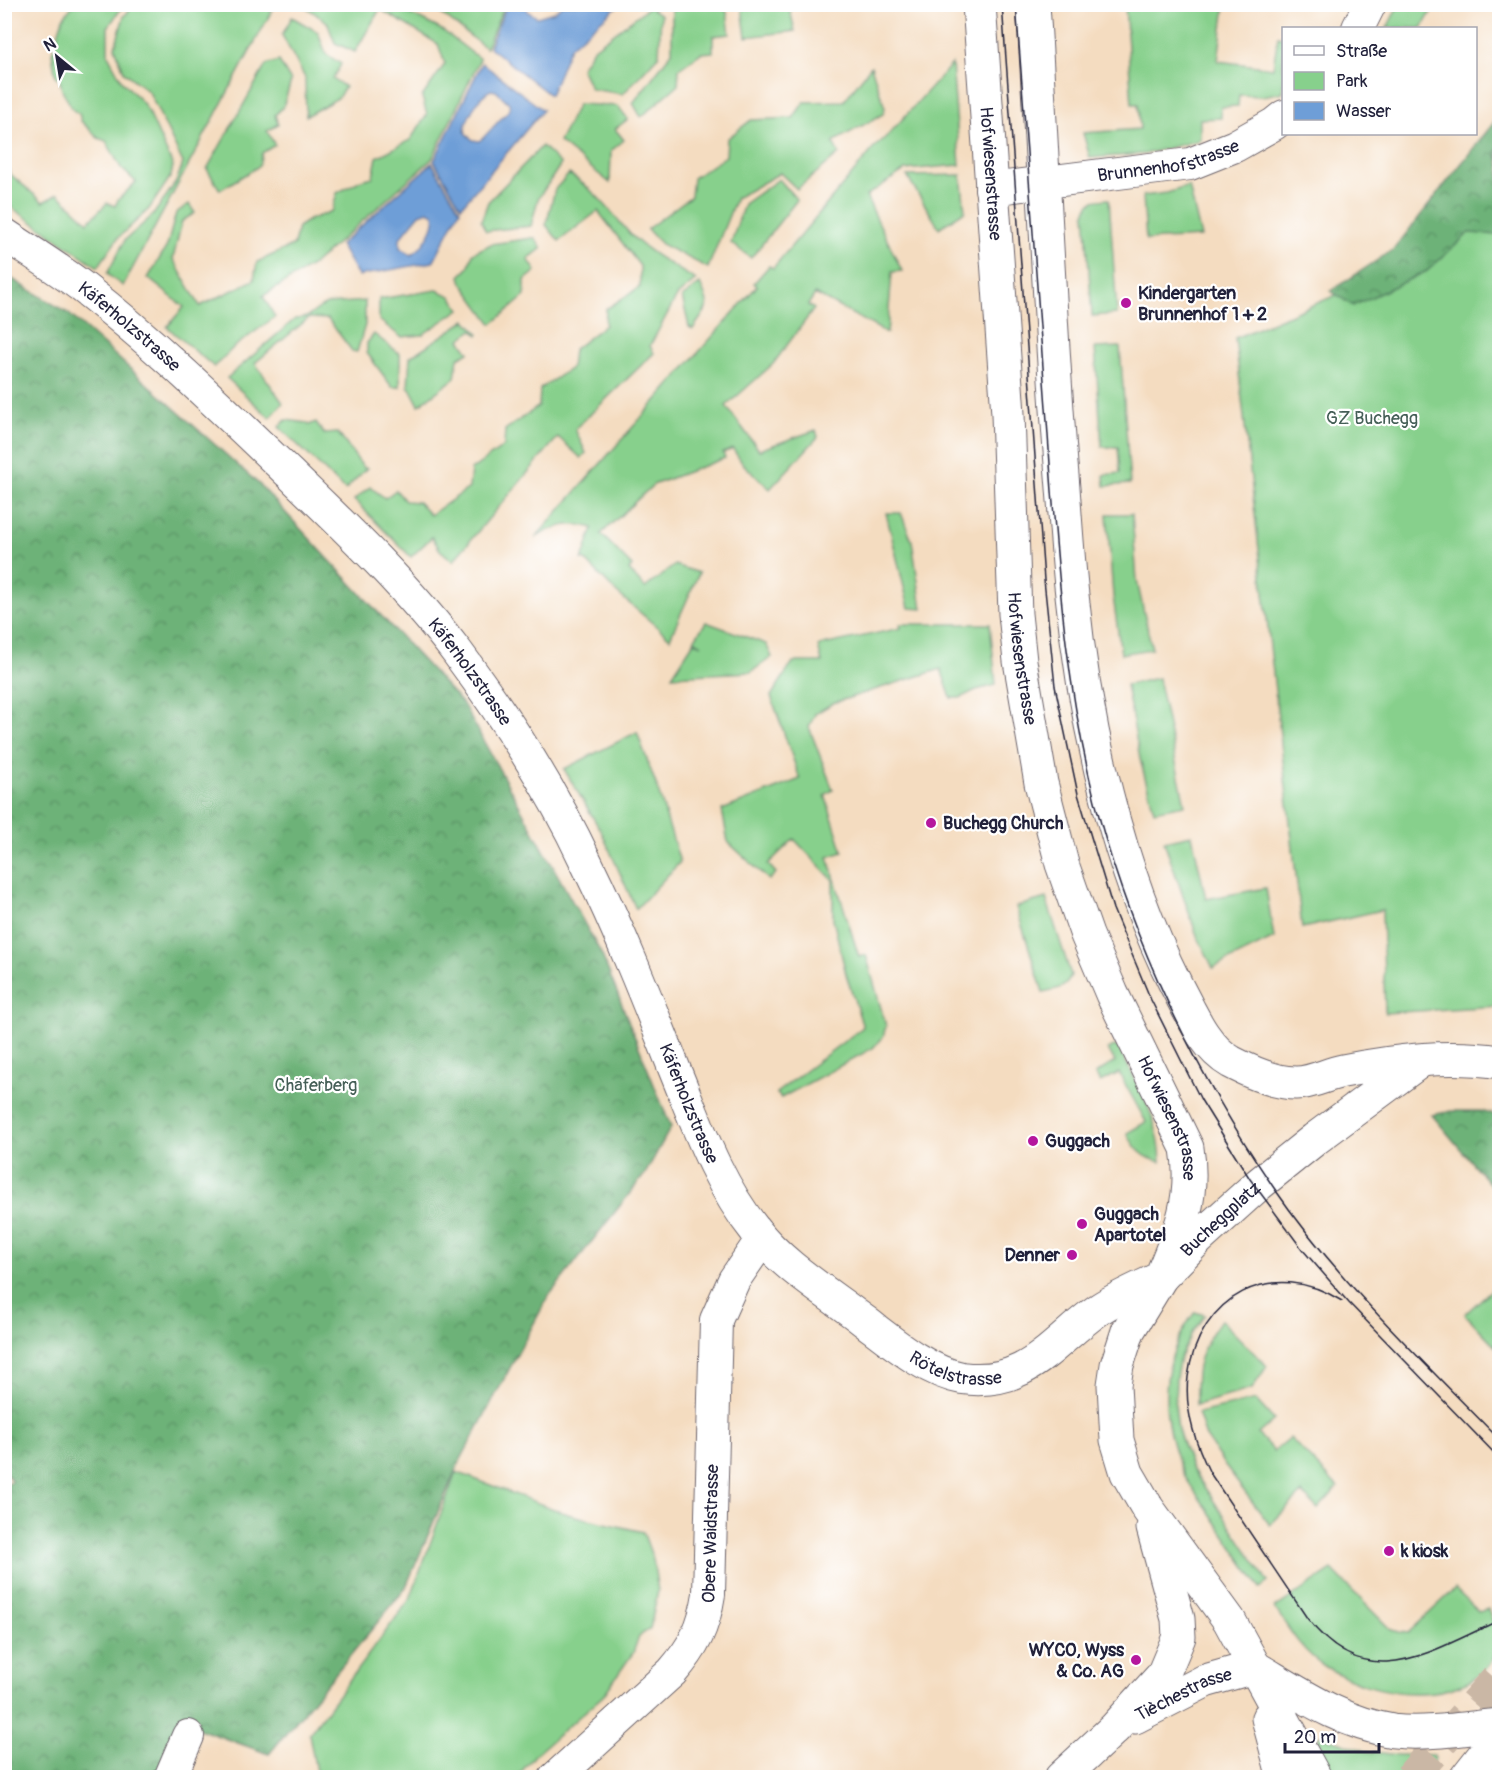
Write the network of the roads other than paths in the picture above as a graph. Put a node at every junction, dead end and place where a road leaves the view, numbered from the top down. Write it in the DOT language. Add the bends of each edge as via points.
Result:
graph roads {
  1 [pos="979,4"];
  2 [pos="1033,4"];
  3 [pos="1370,4"];
  4 [pos="1358,27"];
  5 [pos="1282,117"];
  6 [pos="1044,183"];
  7 [pos="991,189"];
  8 [pos="4,234"];
  9 [pos="1422,1059"];
  10 [pos="1500,1062"];
  11 [pos="762,1239"];
  12 [pos="1161,1277"];
  13 [pos="1148,1509"];
  14 [pos="1178,1619"];
  15 [pos="1254,1667"];
  16 [pos="1500,1725"];
  17 [pos="1115,1728"];
  18 [pos="1500,1735"];
  19 [pos="188,1736"];
  20 [pos="170,1778"];
  21 [pos="555,1778"];
  22 [pos="1061,1778"];
  23 [pos="1284,1778"];
  24 [pos="1315,1778"];
  25 [pos="1466,1778"];
  1 -- 7 [label="street, Hofwiesenstrasse"];
  2 -- 6 [label="street"];
  3 -- 4 [label="street"];
  5 -- 6 [label="street, Brunnenhofstrasse" via="1235,146 1190,164"];
  6 -- 7 [label="street, Brunnenhofstrasse"];
  6 -- 9 [label="street" via="1066,525 1085,693 1109,807 1144,912 1201,1032 1227,1060 1293,1083"];
  7 -- 12 [label="street, Hofwiesenstrasse" via="1008,414 1015,614 1041,783 1062,864 1087,935 1187,1148 1191,1174 1182,1226"];
  8 -- 11 [label="street, Käferholzstrasse" via="81,286 142,335 361,542 458,652 546,785 580,850 620,935 712,1160"];
  9 -- 10 [label="street"];
  9 -- 12 [label="street, Bucheggplatz" via="1259,1184"];
  11 -- 12 [label="street, Rötelstrasse" via="902,1349 940,1372 963,1378 1001,1377 1038,1361 1099,1310"];
  11 -- 21 [label="street, Obere Waidstrasse" via="734,1280 716,1320 709,1594 698,1636 672,1672"];
  12 -- 13 [label="street, Bucheggplatz" via="1128,1331 1114,1385 1117,1440 1127,1473"];
  13 -- 14 [label="street, Bucheggplatz"];
  13 -- 15 [label="street, Bucheggplatz" via="1229,1620"];
  14 -- 17 [label="street, Tièchestrasse" via="1179,1637 1163,1675"];
  15 -- 16 [label="street" via="1336,1714 1394,1731"];
  15 -- 17 [label="street, Tièchestrasse" via="1205,1681"];
  15 -- 23 [label="street"];
  15 -- 24 [label="street"];
  17 -- 22 [label="street, Tièchestrasse"];
  18 -- 25 [label="street"];
  19 -- 20 [label="street"];
}
